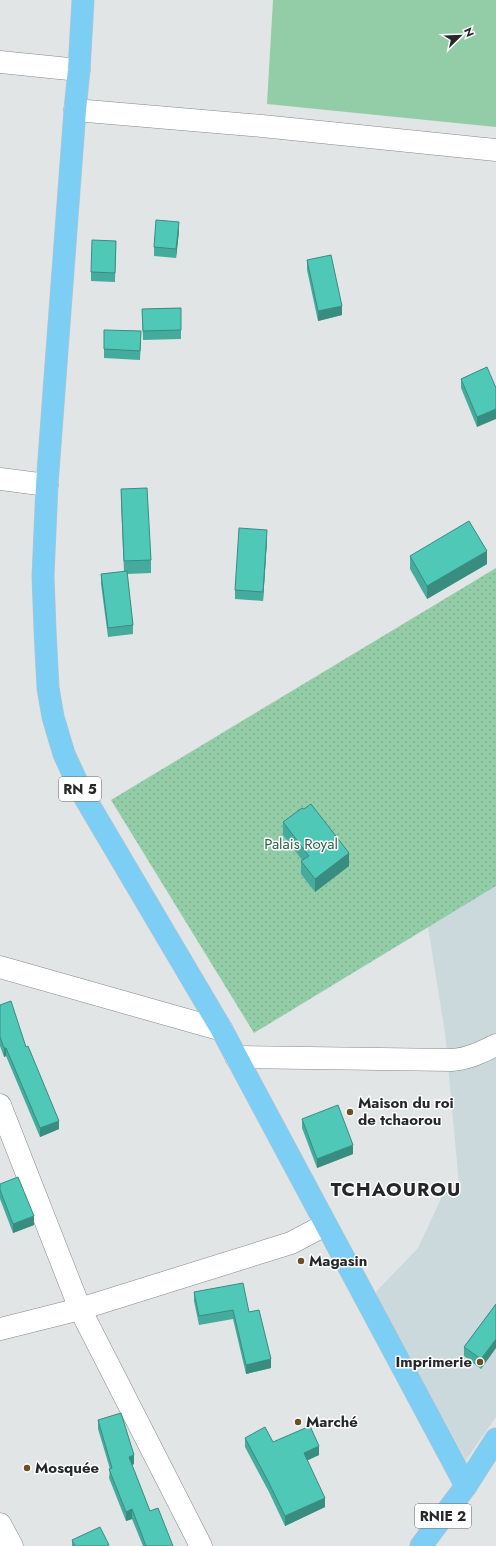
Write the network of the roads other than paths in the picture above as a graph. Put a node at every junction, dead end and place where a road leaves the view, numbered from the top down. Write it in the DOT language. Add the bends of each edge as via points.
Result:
graph roads {
  1 [pos="83,0"];
  2 [pos="0,62"];
  3 [pos="79,70"];
  4 [pos="74,110"];
  5 [pos="496,150"];
  6 [pos="0,479"];
  7 [pos="47,485"];
  8 [pos="0,968"];
  9 [pos="222,1030"];
  10 [pos="496,1045"];
  11 [pos="236,1057"];
  12 [pos="0,1105"];
  13 [pos="325,1225"];
  14 [pos="80,1309"];
  15 [pos="0,1329"];
  16 [pos="496,1439"];
  17 [pos="466,1486"];
  18 [pos="0,1524"];
  19 [pos="12,1546"];
  20 [pos="201,1546"];
  21 [pos="421,1546"];
  1 -- 3 [label="main road, RN 5"];
  2 -- 3 [label="street"];
  3 -- 4 [label="main road, RN 5"];
  4 -- 5 [label="street"];
  4 -- 7 [label="main road, RN 5"];
  6 -- 7 [label="street"];
  7 -- 9 [label="main road, RN 5" via="43,576 45,644 53,717 64,754 82,793"];
  8 -- 9 [label="street"];
  9 -- 11 [label="main road, RN 5"];
  10 -- 11 [label="street" via="462,1060"];
  11 -- 13 [label="main road, RN 5"];
  12 -- 14 [label="street"];
  13 -- 14 [label="street" via="291,1243"];
  13 -- 17 [label="main road, RN 5"];
  14 -- 15 [label="street"];
  14 -- 20 [label="street"];
  16 -- 17 [label="main road, RNIE 2"];
  17 -- 21 [label="main road, RNIE 2"];
  18 -- 19 [label="street"];
}
